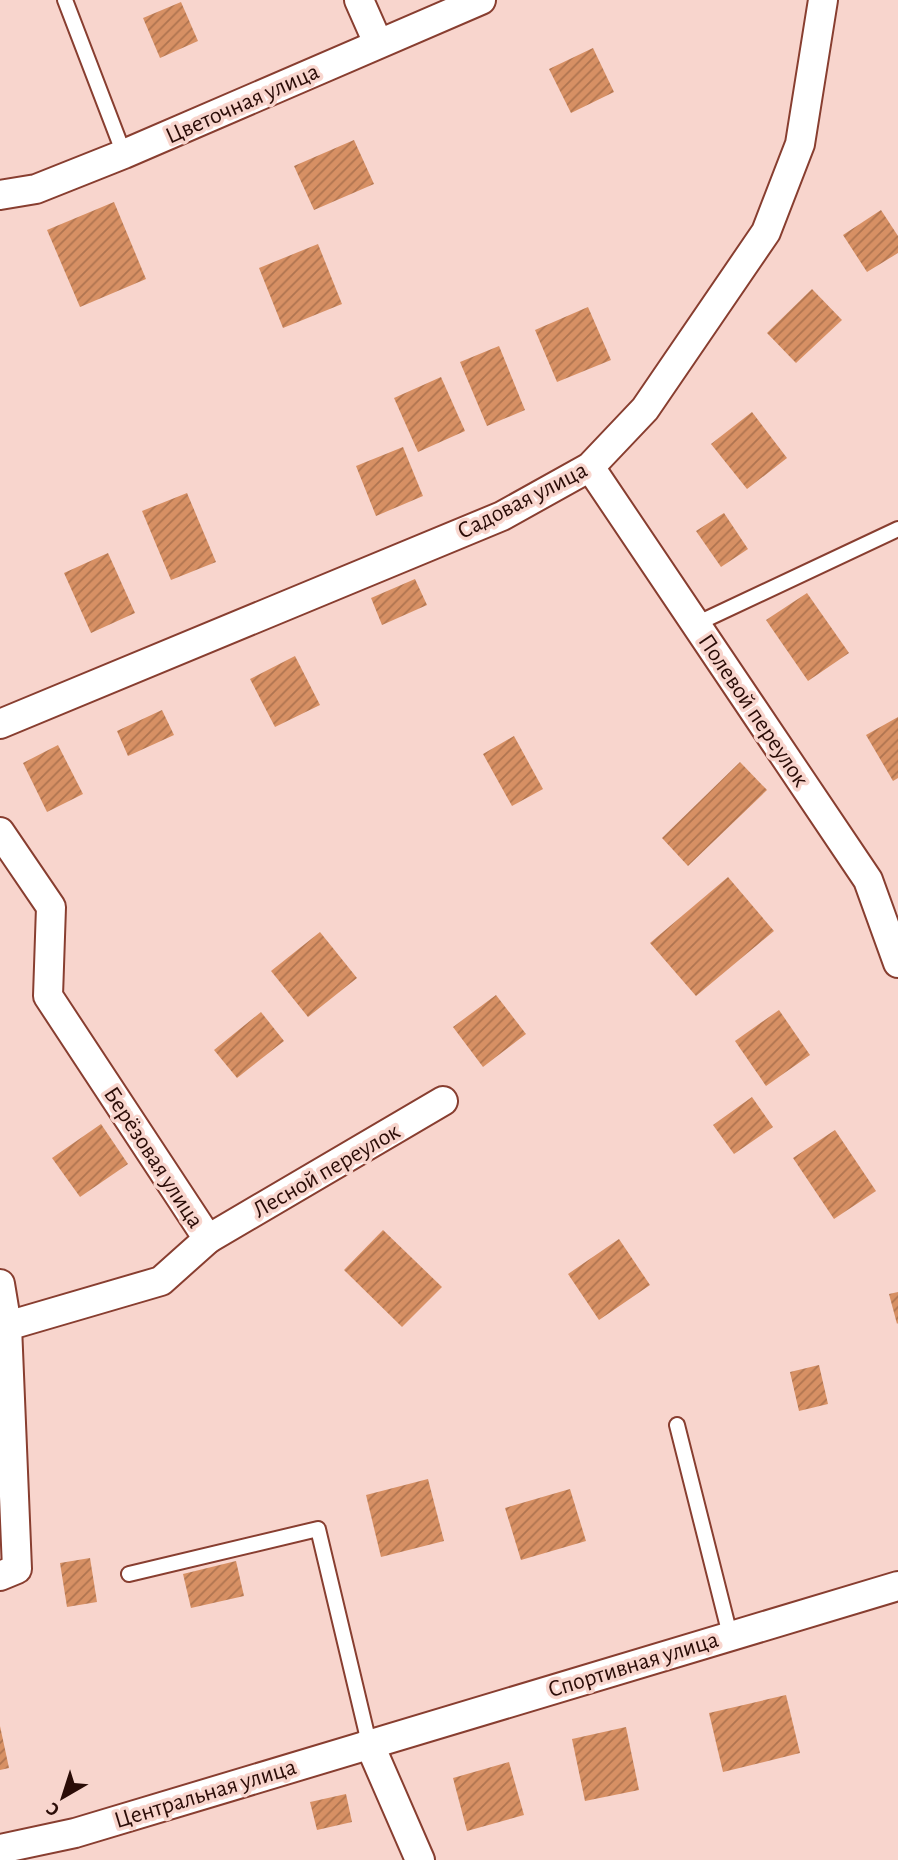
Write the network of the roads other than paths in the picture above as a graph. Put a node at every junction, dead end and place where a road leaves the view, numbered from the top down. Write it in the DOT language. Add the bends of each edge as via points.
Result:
graph roads {
  1 [pos="65,0"];
  2 [pos="359,0"];
  3 [pos="481,0"];
  4 [pos="822,0"];
  5 [pos="378,43"];
  6 [pos="124,154"];
  7 [pos="0,195"];
  8 [pos="590,467"];
  9 [pos="898,529"];
  10 [pos="696,624"];
  11 [pos="0,724"];
  12 [pos="0,832"];
  13 [pos="898,963"];
  14 [pos="443,1101"];
  15 [pos="208,1239"];
  16 [pos="0,1284"];
  17 [pos="7,1326"];
  18 [pos="677,1425"];
  19 [pos="129,1574"];
  20 [pos="0,1576"];
  21 [pos="898,1586"];
  22 [pos="730,1635"];
  23 [pos="369,1743"];
  24 [pos="0,1849"];
  25 [pos="420,1860"];
  1 -- 6 [label="lane"];
  2 -- 5 [label="street"];
  3 -- 5 [label="street, Цветочная улица"];
  4 -- 8 [label="street, Садовая улица" via="800,144 766,232 645,409"];
  5 -- 6 [label="street, Цветочная улица"];
  6 -- 7 [label="street, Цветочная улица" via="36,190"];
  8 -- 10 [label="street, Полевой переулок"];
  8 -- 11 [label="street, Садовая улица" via="502,516"];
  9 -- 10 [label="lane"];
  10 -- 13 [label="street, Полевой переулок" via="868,880"];
  12 -- 15 [label="street, Берёзовая улица" via="51,907 48,996"];
  14 -- 15 [label="street, Лесной переулок"];
  15 -- 17 [label="street, Берёзовая улица" via="161,1281"];
  16 -- 17 [label="street"];
  17 -- 20 [label="street" via="17,1569"];
  18 -- 22 [label="lane"];
  19 -- 23 [label="lane" via="318,1529"];
  21 -- 22 [label="street, Спортивная улица"];
  22 -- 23 [label="street, Спортивная улица"];
  23 -- 24 [label="street, Центральная улица" via="75,1833"];
  23 -- 25 [label="street"];
}
